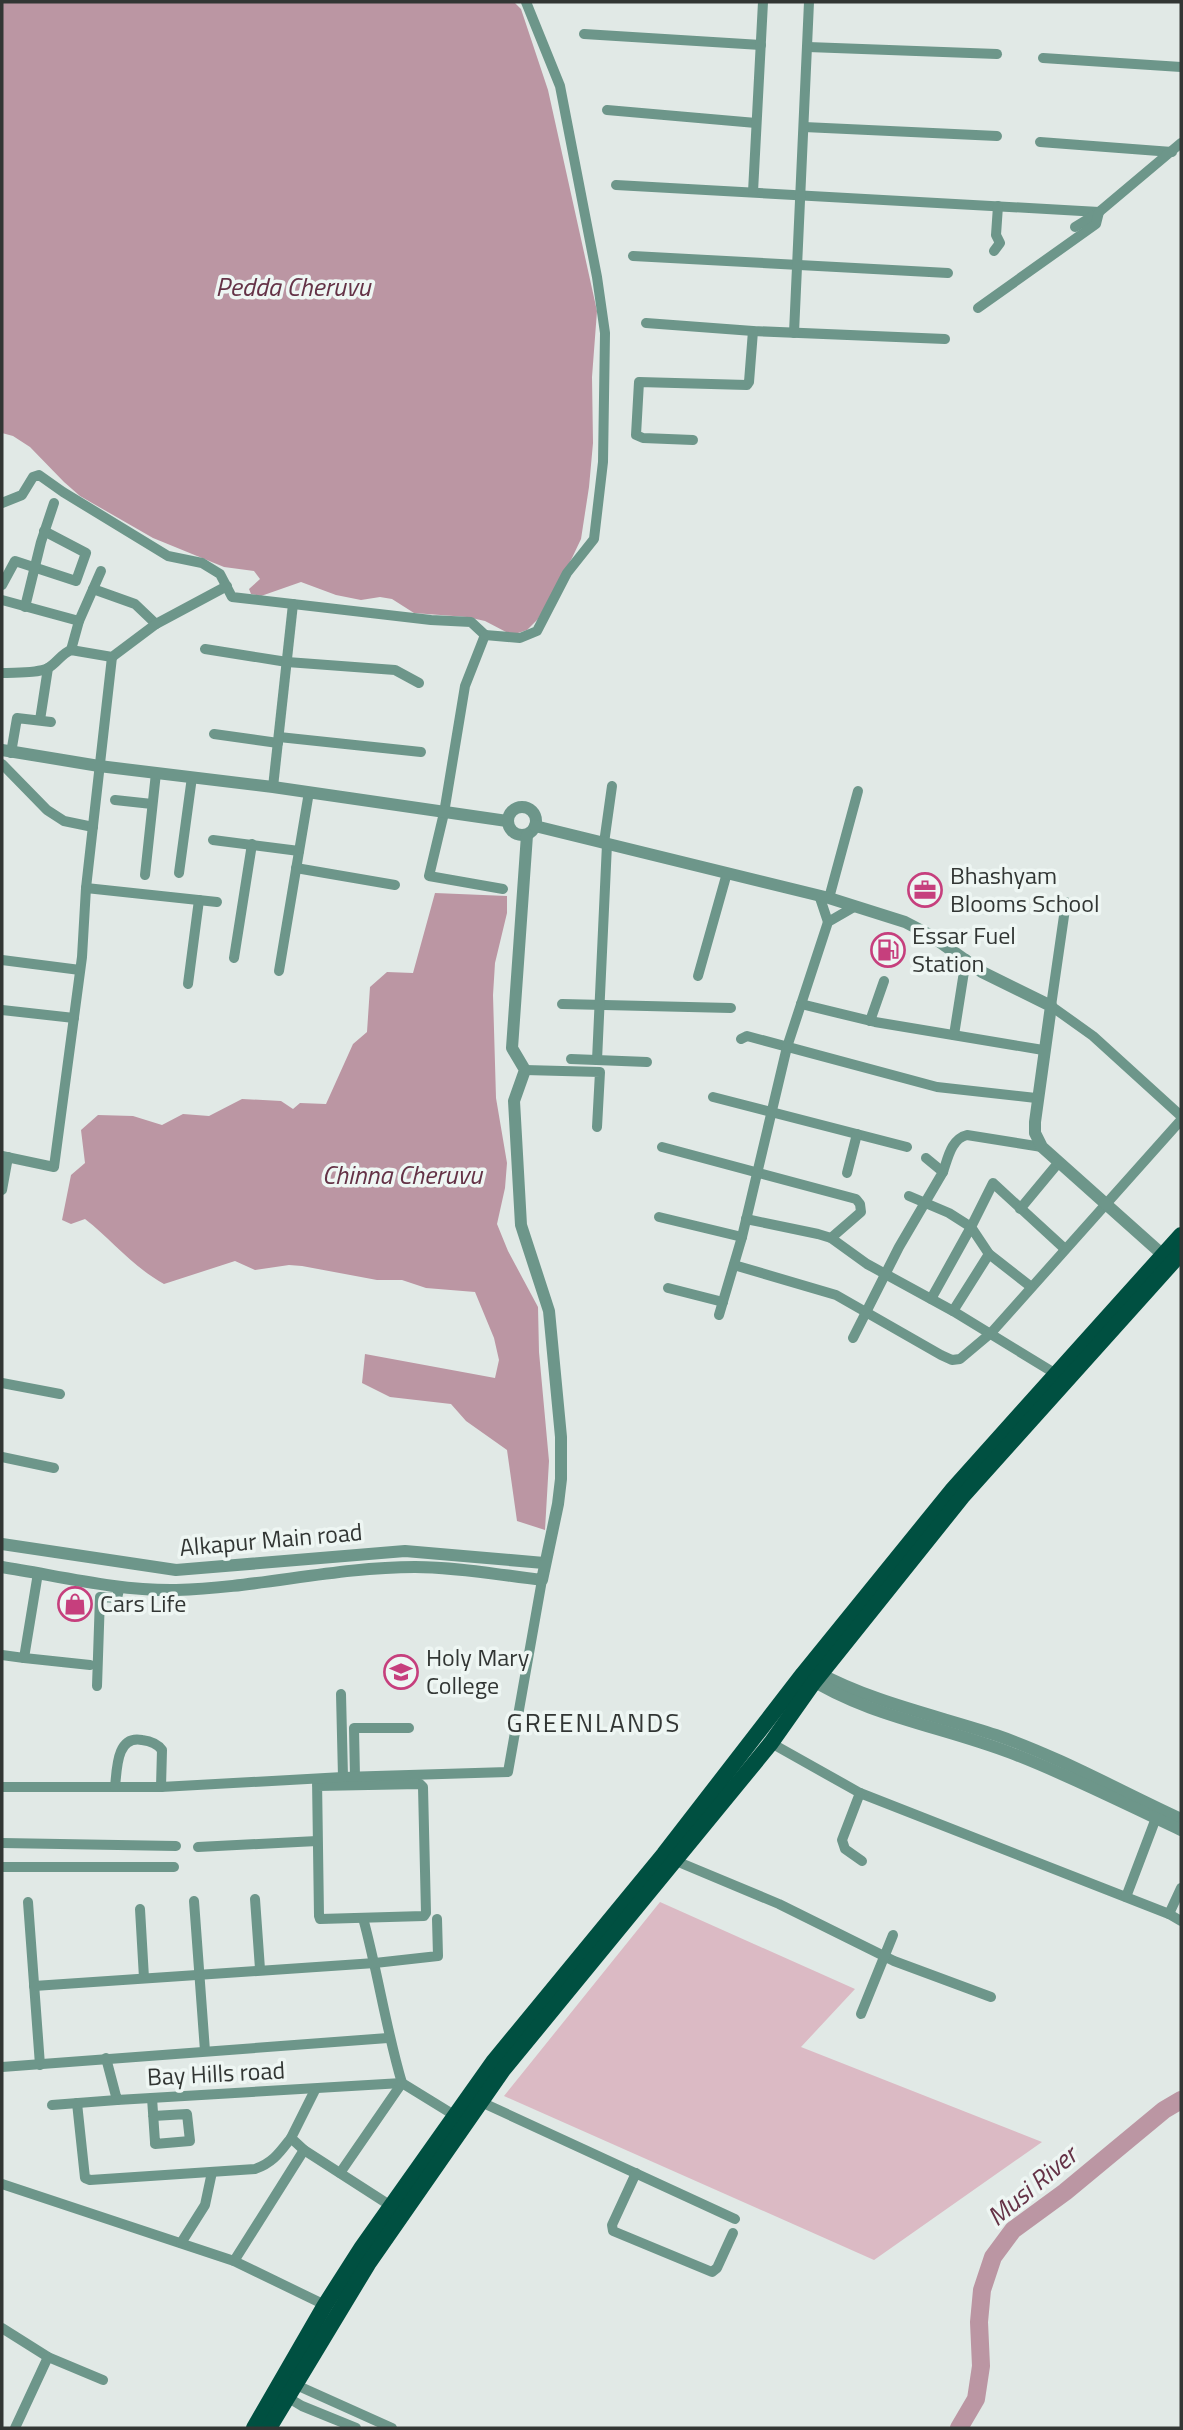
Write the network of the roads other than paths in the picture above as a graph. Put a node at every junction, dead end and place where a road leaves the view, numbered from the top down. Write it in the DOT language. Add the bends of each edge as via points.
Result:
graph roads {
  1 [pos="526,2"];
  2 [pos="763,2"];
  3 [pos="809,2"];
  4 [pos="584,34"];
  5 [pos="761,45"];
  6 [pos="808,47"];
  7 [pos="997,54"];
  8 [pos="1043,58"];
  9 [pos="1181,67"];
  10 [pos="607,110"];
  11 [pos="756,123"];
  12 [pos="804,127"];
  13 [pos="997,136"];
  14 [pos="1040,142"];
  15 [pos="1181,143"];
  16 [pos="1172,152"];
  17 [pos="616,185"];
  18 [pos="753,192"];
  19 [pos="800,194"];
  20 [pos="998,206"];
  21 [pos="1099,212"];
  22 [pos="1075,227"];
  23 [pos="994,251"];
  24 [pos="633,256"];
  25 [pos="797,266"];
  26 [pos="948,274"];
  27 [pos="978,308"];
  28 [pos="646,323"];
  29 [pos="753,331"];
  30 [pos="794,333"];
  31 [pos="945,339"];
  32 [pos="693,440"];
  33 [pos="2,503"];
  34 [pos="54,503"];
  35 [pos="44,531"];
  36 [pos="2,562"];
  37 [pos="35,567"];
  38 [pos="101,571"];
  39 [pos="8,574"];
  40 [pos="2,585"];
  41 [pos="226,586"];
  42 [pos="93,589"];
  43 [pos="2,600"];
  44 [pos="293,604"];
  45 [pos="25,607"];
  46 [pos="79,621"];
  47 [pos="156,624"];
  48 [pos="485,635"];
  49 [pos="205,649"];
  50 [pos="71,650"];
  51 [pos="111,657"];
  52 [pos="287,662"];
  53 [pos="48,668"];
  54 [pos="2,673"];
  55 [pos="419,683"];
  56 [pos="40,720"];
  57 [pos="51,722"];
  58 [pos="214,734"];
  59 [pos="279,740"];
  60 [pos="6,751"];
  61 [pos="421,752"];
  62 [pos="2,764"];
  63 [pos="99,766"];
  64 [pos="156,773"];
  65 [pos="192,777"];
  66 [pos="612,786"];
  67 [pos="273,787"];
  68 [pos="858,791"];
  69 [pos="309,792"];
  70 [pos="116,800"];
  71 [pos="152,804"];
  72 [pos="444,813"];
  73 [pos="507,821"];
  74 [pos="93,827"];
  75 [pos="531,830"];
  76 [pos="213,839"];
  77 [pos="606,843"];
  78 [pos="252,845"];
  79 [pos="299,850"];
  80 [pos="296,869"];
  81 [pos="179,873"];
  82 [pos="727,873"];
  83 [pos="145,875"];
  84 [pos="395,885"];
  85 [pos="86,888"];
  86 [pos="503,889"];
  87 [pos="824,897"];
  88 [pos="199,900"];
  89 [pos="217,902"];
  90 [pos="1066,902"];
  91 [pos="854,907"];
  92 [pos="828,922"];
  93 [pos="234,958"];
  94 [pos="2,960"];
  95 [pos="966,960"];
  96 [pos="80,970"];
  97 [pos="279,971"];
  98 [pos="698,976"];
  99 [pos="884,981"];
  100 [pos="188,984"];
  101 [pos="562,1004"];
  102 [pos="801,1004"];
  103 [pos="599,1005"];
  104 [pos="1051,1006"];
  105 [pos="732,1008"];
  106 [pos="2,1010"];
  107 [pos="74,1018"];
  108 [pos="870,1021"];
  109 [pos="954,1035"];
  110 [pos="741,1040"];
  111 [pos="787,1047"];
  112 [pos="1043,1050"];
  113 [pos="571,1059"];
  114 [pos="597,1060"];
  115 [pos="647,1062"];
  116 [pos="525,1070"];
  117 [pos="713,1097"];
  118 [pos="1036,1098"];
  119 [pos="771,1112"];
  120 [pos="1181,1118"];
  121 [pos="597,1127"];
  122 [pos="857,1134"];
  123 [pos="662,1147"];
  124 [pos="907,1147"];
  125 [pos="1042,1147"];
  126 [pos="5,1156"];
  127 [pos="926,1158"];
  128 [pos="1059,1162"];
  129 [pos="943,1172"];
  130 [pos="757,1173"];
  131 [pos="847,1173"];
  132 [pos="2,1190"];
  133 [pos="909,1196"];
  134 [pos="925,1203"];
  135 [pos="1107,1203"];
  136 [pos="1020,1209"];
  137 [pos="659,1217"];
  138 [pos="746,1219"];
  139 [pos="971,1227"];
  140 [pos="1181,1234"];
  141 [pos="742,1237"];
  142 [pos="831,1238"];
  143 [pos="1065,1249"];
  144 [pos="1181,1253"];
  145 [pos="989,1254"];
  146 [pos="1163,1255"];
  147 [pos="734,1265"];
  148 [pos="885,1274"];
  149 [pos="1030,1286"];
  150 [pos="668,1288"];
  151 [pos="931,1299"];
  152 [pos="723,1302"];
  153 [pos="953,1311"];
  154 [pos="866,1312"];
  155 [pos="719,1315"];
  156 [pos="991,1333"];
  157 [pos="853,1338"];
  158 [pos="1056,1374"];
  159 [pos="2,1383"];
  160 [pos="60,1394"];
  161 [pos="2,1457"];
  162 [pos="54,1468"];
  163 [pos="2,1544"];
  164 [pos="544,1563"];
  165 [pos="2,1567"];
  166 [pos="184,1570"];
  167 [pos="38,1573"];
  168 [pos="542,1580"];
  169 [pos="120,1586"];
  170 [pos="186,1589"];
  171 [pos="2,1654"];
  172 [pos="24,1658"];
  173 [pos="90,1665"];
  174 [pos="811,1674"];
  175 [pos="97,1686"];
  176 [pos="341,1694"];
  177 [pos="409,1728"];
  178 [pos="771,1743"];
  179 [pos="349,1777"];
  180 [pos="317,1783"];
  181 [pos="2,1787"];
  182 [pos="115,1787"];
  183 [pos="161,1787"];
  184 [pos="1108,1791"];
  185 [pos="860,1793"];
  186 [pos="1156,1818"];
  187 [pos="1181,1819"];
  188 [pos="1181,1830"];
  189 [pos="317,1842"];
  190 [pos="2,1843"];
  191 [pos="176,1846"];
  192 [pos="198,1847"];
  193 [pos="676,1861"];
  194 [pos="862,1861"];
  195 [pos="2,1867"];
  196 [pos="174,1867"];
  197 [pos="1181,1888"];
  198 [pos="1126,1897"];
  199 [pos="255,1899"];
  200 [pos="28,1902"];
  201 [pos="194,1902"];
  202 [pos="140,1909"];
  203 [pos="1169,1914"];
  204 [pos="363,1919"];
  205 [pos="437,1919"];
  206 [pos="1181,1921"];
  207 [pos="893,1935"];
  208 [pos="884,1956"];
  209 [pos="375,1963"];
  210 [pos="260,1969"];
  211 [pos="198,1973"];
  212 [pos="144,1978"];
  213 [pos="34,1986"];
  214 [pos="991,1997"];
  215 [pos="861,2014"];
  216 [pos="388,2038"];
  217 [pos="205,2051"];
  218 [pos="106,2058"];
  219 [pos="40,2065"];
  220 [pos="2,2067"];
  221 [pos="402,2083"];
  222 [pos="315,2090"];
  223 [pos="152,2098"];
  224 [pos="117,2100"];
  225 [pos="481,2102"];
  226 [pos="76,2103"];
  227 [pos="52,2105"];
  228 [pos="454,2115"];
  229 [pos="153,2116"];
  230 [pos="290,2138"];
  231 [pos="304,2150"];
  232 [pos="212,2172"];
  233 [pos="340,2173"];
  234 [pos="636,2173"];
  235 [pos="2,2184"];
  236 [pos="391,2206"];
  237 [pos="735,2219"];
  238 [pos="733,2233"];
  239 [pos="181,2243"];
  240 [pos="234,2261"];
  241 [pos="325,2305"];
  242 [pos="3,2332"];
  243 [pos="305,2353"];
  244 [pos="48,2357"];
  245 [pos="103,2379"];
  246 [pos="290,2390"];
  247 [pos="15,2428"];
  248 [pos="254,2428"];
  249 [pos="269,2428"];
  250 [pos="356,2428"];
  251 [pos="392,2428"];
  1 -- 48 [label="street" via="560,86 597,277 605,333 603,462 594,539 567,573 537,631 520,638"];
  2 -- 5 [label="street"];
  3 -- 6 [label="street"];
  4 -- 5 [label="street"];
  5 -- 11 [label="street"];
  6 -- 7 [label="street"];
  6 -- 12 [label="street"];
  8 -- 9 [label="street"];
  10 -- 11 [label="street"];
  11 -- 18 [label="street"];
  12 -- 13 [label="street"];
  12 -- 19 [label="street"];
  14 -- 16 [label="street"];
  15 -- 16 [label="street"];
  16 -- 21 [label="street"];
  17 -- 18 [label="street"];
  18 -- 19 [label="street"];
  19 -- 20 [label="street"];
  19 -- 25 [label="street"];
  20 -- 21 [label="street"];
  20 -- 23 [label="street" via="996,235 1000,243"];
  21 -- 22 [label="street"];
  21 -- 27 [label="street" via="1096,224"];
  24 -- 25 [label="street"];
  25 -- 26 [label="street"];
  25 -- 30 [label="street"];
  28 -- 29 [label="street"];
  29 -- 30 [label="street"];
  29 -- 32 [label="street" via="747,385 639,382 636,435"];
  30 -- 31 [label="street"];
  33 -- 41 [label="street" via="22,495 39,475 168,556 202,563 220,574"];
  34 -- 35 [label="street"];
  35 -- 37 [label="street"];
  35 -- 37 [label="street" via="86,553 76,581"];
  36 -- 39 [label="street"];
  37 -- 39 [label="street" via="15,561"];
  37 -- 45 [label="street"];
  38 -- 42 [label="street"];
  39 -- 40 [label="street"];
  41 -- 44 [label="street" via="232,597"];
  41 -- 47 [label="street"];
  42 -- 46 [label="street"];
  42 -- 47 [label="street" via="135,604"];
  43 -- 45 [label="street"];
  44 -- 48 [label="street" via="471,622"];
  44 -- 52 [label="street"];
  45 -- 46 [label="street"];
  46 -- 50 [label="street"];
  47 -- 51 [label="street"];
  48 -- 72 [label="street" via="465,686"];
  49 -- 52 [label="street"];
  50 -- 51 [label="street"];
  50 -- 53 [label="street"];
  51 -- 63 [label="street"];
  52 -- 55 [label="street" via="395,670"];
  52 -- 59 [label="street"];
  53 -- 54 [label="street"];
  53 -- 56 [label="street"];
  56 -- 57 [label="street"];
  56 -- 60 [label="street" via="17,718"];
  58 -- 59 [label="street"];
  59 -- 61 [label="street"];
  59 -- 67 [label="street"];
  60 -- 63 [label="street"];
  62 -- 74 [label="street" via="47,810 64,821"];
  63 -- 64 [label="street"];
  63 -- 74 [label="street"];
  64 -- 65 [label="street"];
  64 -- 71 [label="street"];
  65 -- 67 [label="street"];
  65 -- 81 [label="street"];
  66 -- 77 [label="street"];
  67 -- 69 [label="street"];
  68 -- 87 [label="street"];
  69 -- 72 [label="street"];
  69 -- 79 [label="street"];
  70 -- 71 [label="street"];
  71 -- 83 [label="street"];
  72 -- 73 [label="street"];
  72 -- 86 [label="street" via="429,876"];
  73 -- 75 [label="street" via="514,833"];
  73 -- 75 [label="street" via="512,810 524,807 533,812"];
  74 -- 85 [label="street"];
  75 -- 77 [label="street"];
  75 -- 116 [label="street" via="512,1048"];
  76 -- 78 [label="street"];
  77 -- 82 [label="street"];
  77 -- 103 [label="street"];
  78 -- 79 [label="street"];
  78 -- 93 [label="street"];
  79 -- 80 [label="street"];
  80 -- 84 [label="street"];
  80 -- 97 [label="street"];
  82 -- 87 [label="street"];
  82 -- 98 [label="street"];
  85 -- 88 [label="street"];
  85 -- 96 [label="street"];
  87 -- 91 [label="street"];
  87 -- 92 [label="street"];
  88 -- 89 [label="street"];
  88 -- 100 [label="street"];
  90 -- 104 [label="street"];
  91 -- 92 [label="street"];
  91 -- 95 [label="street" via="905,922"];
  92 -- 102 [label="street"];
  94 -- 96 [label="street"];
  95 -- 104 [label="street"];
  95 -- 109 [label="street"];
  96 -- 107 [label="street"];
  99 -- 108 [label="street"];
  101 -- 103 [label="street"];
  102 -- 108 [label="street"];
  102 -- 111 [label="street"];
  103 -- 105 [label="street"];
  103 -- 114 [label="street"];
  104 -- 112 [label="street"];
  104 -- 120 [label="street" via="1093,1036"];
  106 -- 107 [label="street"];
  107 -- 126 [label="street" via="54,1167"];
  108 -- 109 [label="street"];
  109 -- 112 [label="street"];
  110 -- 111 [label="street" via="747,1036"];
  111 -- 118 [label="street" via="937,1087"];
  111 -- 119 [label="street"];
  112 -- 118 [label="street"];
  113 -- 114 [label="street"];
  114 -- 115 [label="street"];
  116 -- 121 [label="street" via="600,1072"];
  116 -- 164 [label="street" via="514,1101 521,1225 549,1311 561,1437 558,1504"];
  117 -- 119 [label="street"];
  118 -- 125 [label="street" via="1035,1133"];
  119 -- 122 [label="street"];
  119 -- 130 [label="street"];
  120 -- 135 [label="street"];
  122 -- 124 [label="street"];
  122 -- 131 [label="street"];
  123 -- 130 [label="street"];
  125 -- 128 [label="street"];
  125 -- 129 [label="street" via="967,1135 954,1143"];
  126 -- 132 [label="street"];
  127 -- 129 [label="street"];
  128 -- 135 [label="street"];
  128 -- 136 [label="street"];
  129 -- 134 [label="street"];
  130 -- 138 [label="street"];
  130 -- 142 [label="street" via="856,1199 861,1212"];
  133 -- 134 [label="street"];
  134 -- 139 [label="street"];
  134 -- 148 [label="street"];
  135 -- 143 [label="street"];
  135 -- 146 [label="street"];
  136 -- 139 [label="street" via="993,1183"];
  136 -- 143 [label="street"];
  137 -- 141 [label="street"];
  138 -- 141 [label="street"];
  138 -- 142 [label="street"];
  139 -- 145 [label="street"];
  139 -- 151 [label="street"];
  140 -- 146 [label="main road"];
  141 -- 147 [label="street"];
  142 -- 148 [label="street"];
  143 -- 149 [label="street"];
  144 -- 174 [label="main road"];
  145 -- 149 [label="street"];
  145 -- 153 [label="street"];
  146 -- 158 [label="main road"];
  147 -- 152 [label="street"];
  147 -- 154 [label="street" via="820,1290"];
  148 -- 151 [label="street"];
  148 -- 154 [label="street"];
  149 -- 156 [label="street"];
  150 -- 152 [label="street"];
  151 -- 153 [label="street"];
  152 -- 155 [label="street"];
  153 -- 156 [label="street"];
  154 -- 156 [label="street" via="952,1360 960,1359"];
  154 -- 157 [label="street"];
  156 -- 158 [label="street"];
  158 -- 174 [label="main road" via="953,1489"];
  159 -- 160 [label="street"];
  161 -- 162 [label="street"];
  163 -- 166 [label="street, Alkapur Main road"];
  164 -- 166 [label="street, Alkapur Main road" via="405,1551"];
  164 -- 168 [label="street"];
  165 -- 167 [label="street, Alkapur Main road"];
  166 -- 170 [label="street"];
  167 -- 169 [label="street, Alkapur Main road"];
  167 -- 172 [label="street"];
  168 -- 170 [label="street, Alkapur Main road" via="416,1567"];
  168 -- 179 [label="street" via="508,1772"];
  169 -- 170 [label="street, Alkapur Main road"];
  169 -- 175 [label="street" via="117,1598 100,1597"];
  171 -- 172 [label="street"];
  172 -- 173 [label="street"];
  174 -- 178 [label="main road"];
  174 -- 184 [label="street" via="874,1702 1012,1747"];
  174 -- 228 [label="main road"];
  176 -- 179 [label="street"];
  177 -- 179 [label="street" via="354,1728"];
  178 -- 185 [label="street"];
  178 -- 193 [label="main road"];
  179 -- 180 [label="street"];
  180 -- 183 [label="street"];
  180 -- 189 [label="street"];
  180 -- 204 [label="street" via="423,1787 426,1913"];
  181 -- 182 [label="street"];
  182 -- 183 [label="street"];
  182 -- 183 [label="street" via="122,1749 136,1739 158,1744 162,1750"];
  184 -- 186 [label="street"];
  184 -- 187 [label="street"];
  185 -- 194 [label="street" via="842,1840 845,1849"];
  185 -- 198 [label="street"];
  186 -- 188 [label="street"];
  186 -- 198 [label="street"];
  189 -- 192 [label="street"];
  189 -- 204 [label="street" via="320,1919"];
  190 -- 191 [label="street"];
  193 -- 208 [label="street" via="779,1904"];
  193 -- 225 [label="main road"];
  195 -- 196 [label="street"];
  197 -- 203 [label="street"];
  198 -- 203 [label="street"];
  199 -- 210 [label="street"];
  200 -- 213 [label="street"];
  201 -- 211 [label="street"];
  202 -- 212 [label="street"];
  203 -- 206 [label="street"];
  204 -- 209 [label="street"];
  205 -- 209 [label="street" via="438,1956"];
  207 -- 208 [label="street"];
  208 -- 214 [label="street"];
  208 -- 215 [label="street"];
  209 -- 210 [label="street"];
  209 -- 216 [label="street"];
  210 -- 211 [label="street"];
  211 -- 212 [label="street"];
  211 -- 217 [label="street"];
  212 -- 213 [label="street"];
  213 -- 219 [label="street"];
  216 -- 217 [label="street"];
  216 -- 221 [label="street"];
  217 -- 218 [label="street"];
  218 -- 219 [label="street"];
  218 -- 224 [label="street, Bay Hills road"];
  219 -- 220 [label="street"];
  221 -- 222 [label="street, Bay Hills road"];
  221 -- 228 [label="street"];
  221 -- 233 [label="street"];
  222 -- 223 [label="street, Bay Hills road"];
  222 -- 230 [label="street"];
  223 -- 224 [label="street, Bay Hills road"];
  223 -- 229 [label="street"];
  224 -- 226 [label="street"];
  225 -- 234 [label="street"];
  225 -- 243 [label="main road"];
  226 -- 227 [label="street"];
  226 -- 232 [label="street" via="85,2178"];
  228 -- 236 [label="main road"];
  229 -- 229 [label="street" via="155,2144 190,2141 187,2114"];
  230 -- 231 [label="street"];
  230 -- 232 [label="street" via="265,2166"];
  231 -- 233 [label="street"];
  231 -- 240 [label="street"];
  232 -- 239 [label="street" via="205,2205"];
  233 -- 236 [label="street"];
  234 -- 237 [label="street"];
  234 -- 238 [label="street" via="613,2231 712,2272"];
  235 -- 239 [label="street"];
  236 -- 241 [label="main road"];
  239 -- 240 [label="street"];
  240 -- 241 [label="street"];
  241 -- 243 [label="main road"];
  242 -- 244 [label="street"];
  243 -- 246 [label="main road"];
  243 -- 248 [label="main road"];
  244 -- 245 [label="street"];
  244 -- 247 [label="street"];
  246 -- 249 [label="main road"];
  246 -- 250 [label="street" via="302,2406"];
  246 -- 251 [label="street"];
}
